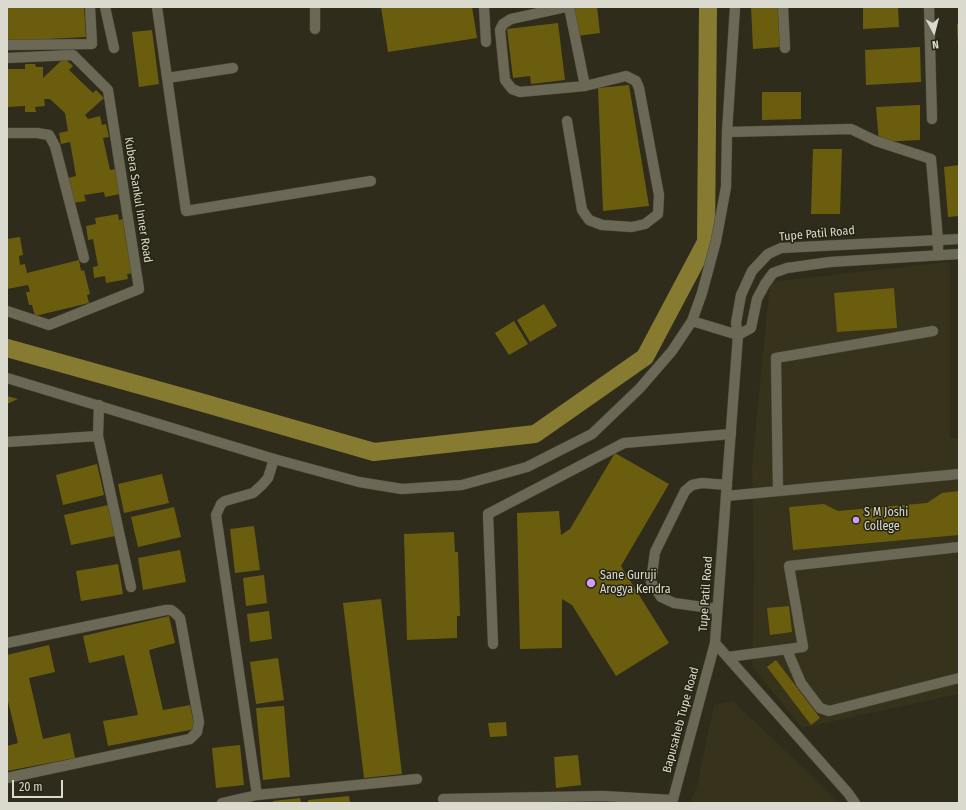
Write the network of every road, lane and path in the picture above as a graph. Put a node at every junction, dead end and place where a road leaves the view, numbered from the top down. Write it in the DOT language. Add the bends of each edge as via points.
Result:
graph roads {
  1 [pos="90,7"];
  2 [pos="106,7"];
  3 [pos="157,7"];
  4 [pos="315,7"];
  5 [pos="484,7"];
  6 [pos="568,7"];
  7 [pos="735,7"];
  8 [pos="783,7"];
  9 [pos="929,7"];
  10 [pos="316,29"];
  11 [pos="486,42"];
  12 [pos="7,45"];
  13 [pos="114,48"];
  14 [pos="785,48"];
  15 [pos="7,58"];
  16 [pos="233,68"];
  17 [pos="167,78"];
  18 [pos="585,86"];
  19 [pos="932,119"];
  20 [pos="566,121"];
  21 [pos="728,132"];
  22 [pos="7,133"];
  23 [pos="370,181"];
  24 [pos="959,239"];
  25 [pos="938,240"];
  26 [pos="842,245"];
  27 [pos="959,254"];
  28 [pos="938,256"];
  29 [pos="84,258"];
  30 [pos="760,262"];
  31 [pos="842,262"];
  32 [pos="772,274"];
  33 [pos="7,311"];
  34 [pos="692,321"];
  35 [pos="934,331"];
  36 [pos="738,335"];
  37 [pos="7,378"];
  38 [pos="99,405"];
  39 [pos="731,434"];
  40 [pos="98,436"];
  41 [pos="7,442"];
  42 [pos="274,459"];
  43 [pos="959,474"];
  44 [pos="727,485"];
  45 [pos="778,492"];
  46 [pos="726,496"];
  47 [pos="959,547"];
  48 [pos="131,588"];
  49 [pos="717,609"];
  50 [pos="7,643"];
  51 [pos="715,643"];
  52 [pos="493,644"];
  53 [pos="787,650"];
  54 [pos="728,657"];
  55 [pos="959,678"];
  56 [pos="7,778"];
  57 [pos="417,778"];
  58 [pos="257,795"];
  59 [pos="443,799"];
  60 [pos="672,801"];
  61 [pos="222,803"];
  62 [pos="855,803"];
  1 -- 12 [label="street" via="92,44"];
  2 -- 13 [label="street"];
  3 -- 17 [label="street"];
  4 -- 10 [label="street"];
  5 -- 11 [label="street"];
  6 -- 18 [label="street"];
  6 -- 18 [label="street" via="511,19 503,24 500,30 505,80 512,89 520,92"];
  7 -- 21 [label="street"];
  8 -- 14 [label="street"];
  9 -- 19 [label="street"];
  15 -- 33 [label="street, Kubera Sankul Inner Road" via="74,55 108,90 139,289 49,325"];
  16 -- 17 [label="street"];
  17 -- 23 [label="street" via="186,211"];
  18 -- 20 [label="street" via="626,76 636,81 659,195 658,214 645,224 632,226 602,225 589,220 582,210"];
  21 -- 25 [label="street" via="851,129 876,142 932,159"];
  21 -- 34 [label="street" via="726,187 722,210 716,241"];
  22 -- 29 [label="street" via="37,132 49,135 55,146"];
  24 -- 25 [label="street, Tupe Patil Road"];
  25 -- 26 [label="street, Tupe Patil Road"];
  25 -- 28 [label="street"];
  26 -- 30 [label="street, Tupe Patil Road" via="781,248 768,254"];
  26 -- 31 [label="street"];
  27 -- 28 [label="street"];
  28 -- 31 [label="street"];
  30 -- 32 [label="street"];
  30 -- 36 [label="street, Tupe Patil Road" via="752,271 741,295 736,323"];
  31 -- 32 [label="street" via="787,268"];
  32 -- 36 [label="street" via="757,300 750,328"];
  34 -- 36 [label="street"];
  34 -- 42 [label="street" via="672,351 640,388 592,434 527,467 462,485 402,489 359,482"];
  35 -- 45 [label="street" via="776,358"];
  36 -- 39 [label="street, Tupe Patil Road"];
  37 -- 38 [label="street"];
  38 -- 40 [label="street"];
  38 -- 42 [label="street"];
  39 -- 44 [label="street, Tupe Patil Road"];
  39 -- 52 [label="street" via="624,443 488,514"];
  40 -- 41 [label="street"];
  40 -- 48 [label="street"];
  42 -- 58 [label="street" via="268,478 262,485 253,492 224,501 216,514"];
  43 -- 45 [label="street"];
  44 -- 46 [label="street, Tupe Patil Road"];
  44 -- 49 [label="street" via="692,484 685,491 655,552 651,582 661,597 674,603"];
  45 -- 46 [label="street"];
  46 -- 49 [label="street, Tupe Patil Road"];
  47 -- 53 [label="street" via="789,566 803,647"];
  49 -- 51 [label="street, Tupe Patil Road"];
  50 -- 56 [label="street" via="171,610 182,623 199,722 197,732 190,739"];
  51 -- 54 [label="street, Tupe Patil Road"];
  51 -- 60 [label="street, Bapusaheb Tupe Road"];
  53 -- 54 [label="street"];
  53 -- 55 [label="street" via="801,683 820,708 829,711"];
  54 -- 62 [label="street, Tupe Patil Road"];
  57 -- 58 [label="street"];
  58 -- 61 [label="street"];
  59 -- 60 [label="street" via="603,796"];
}
